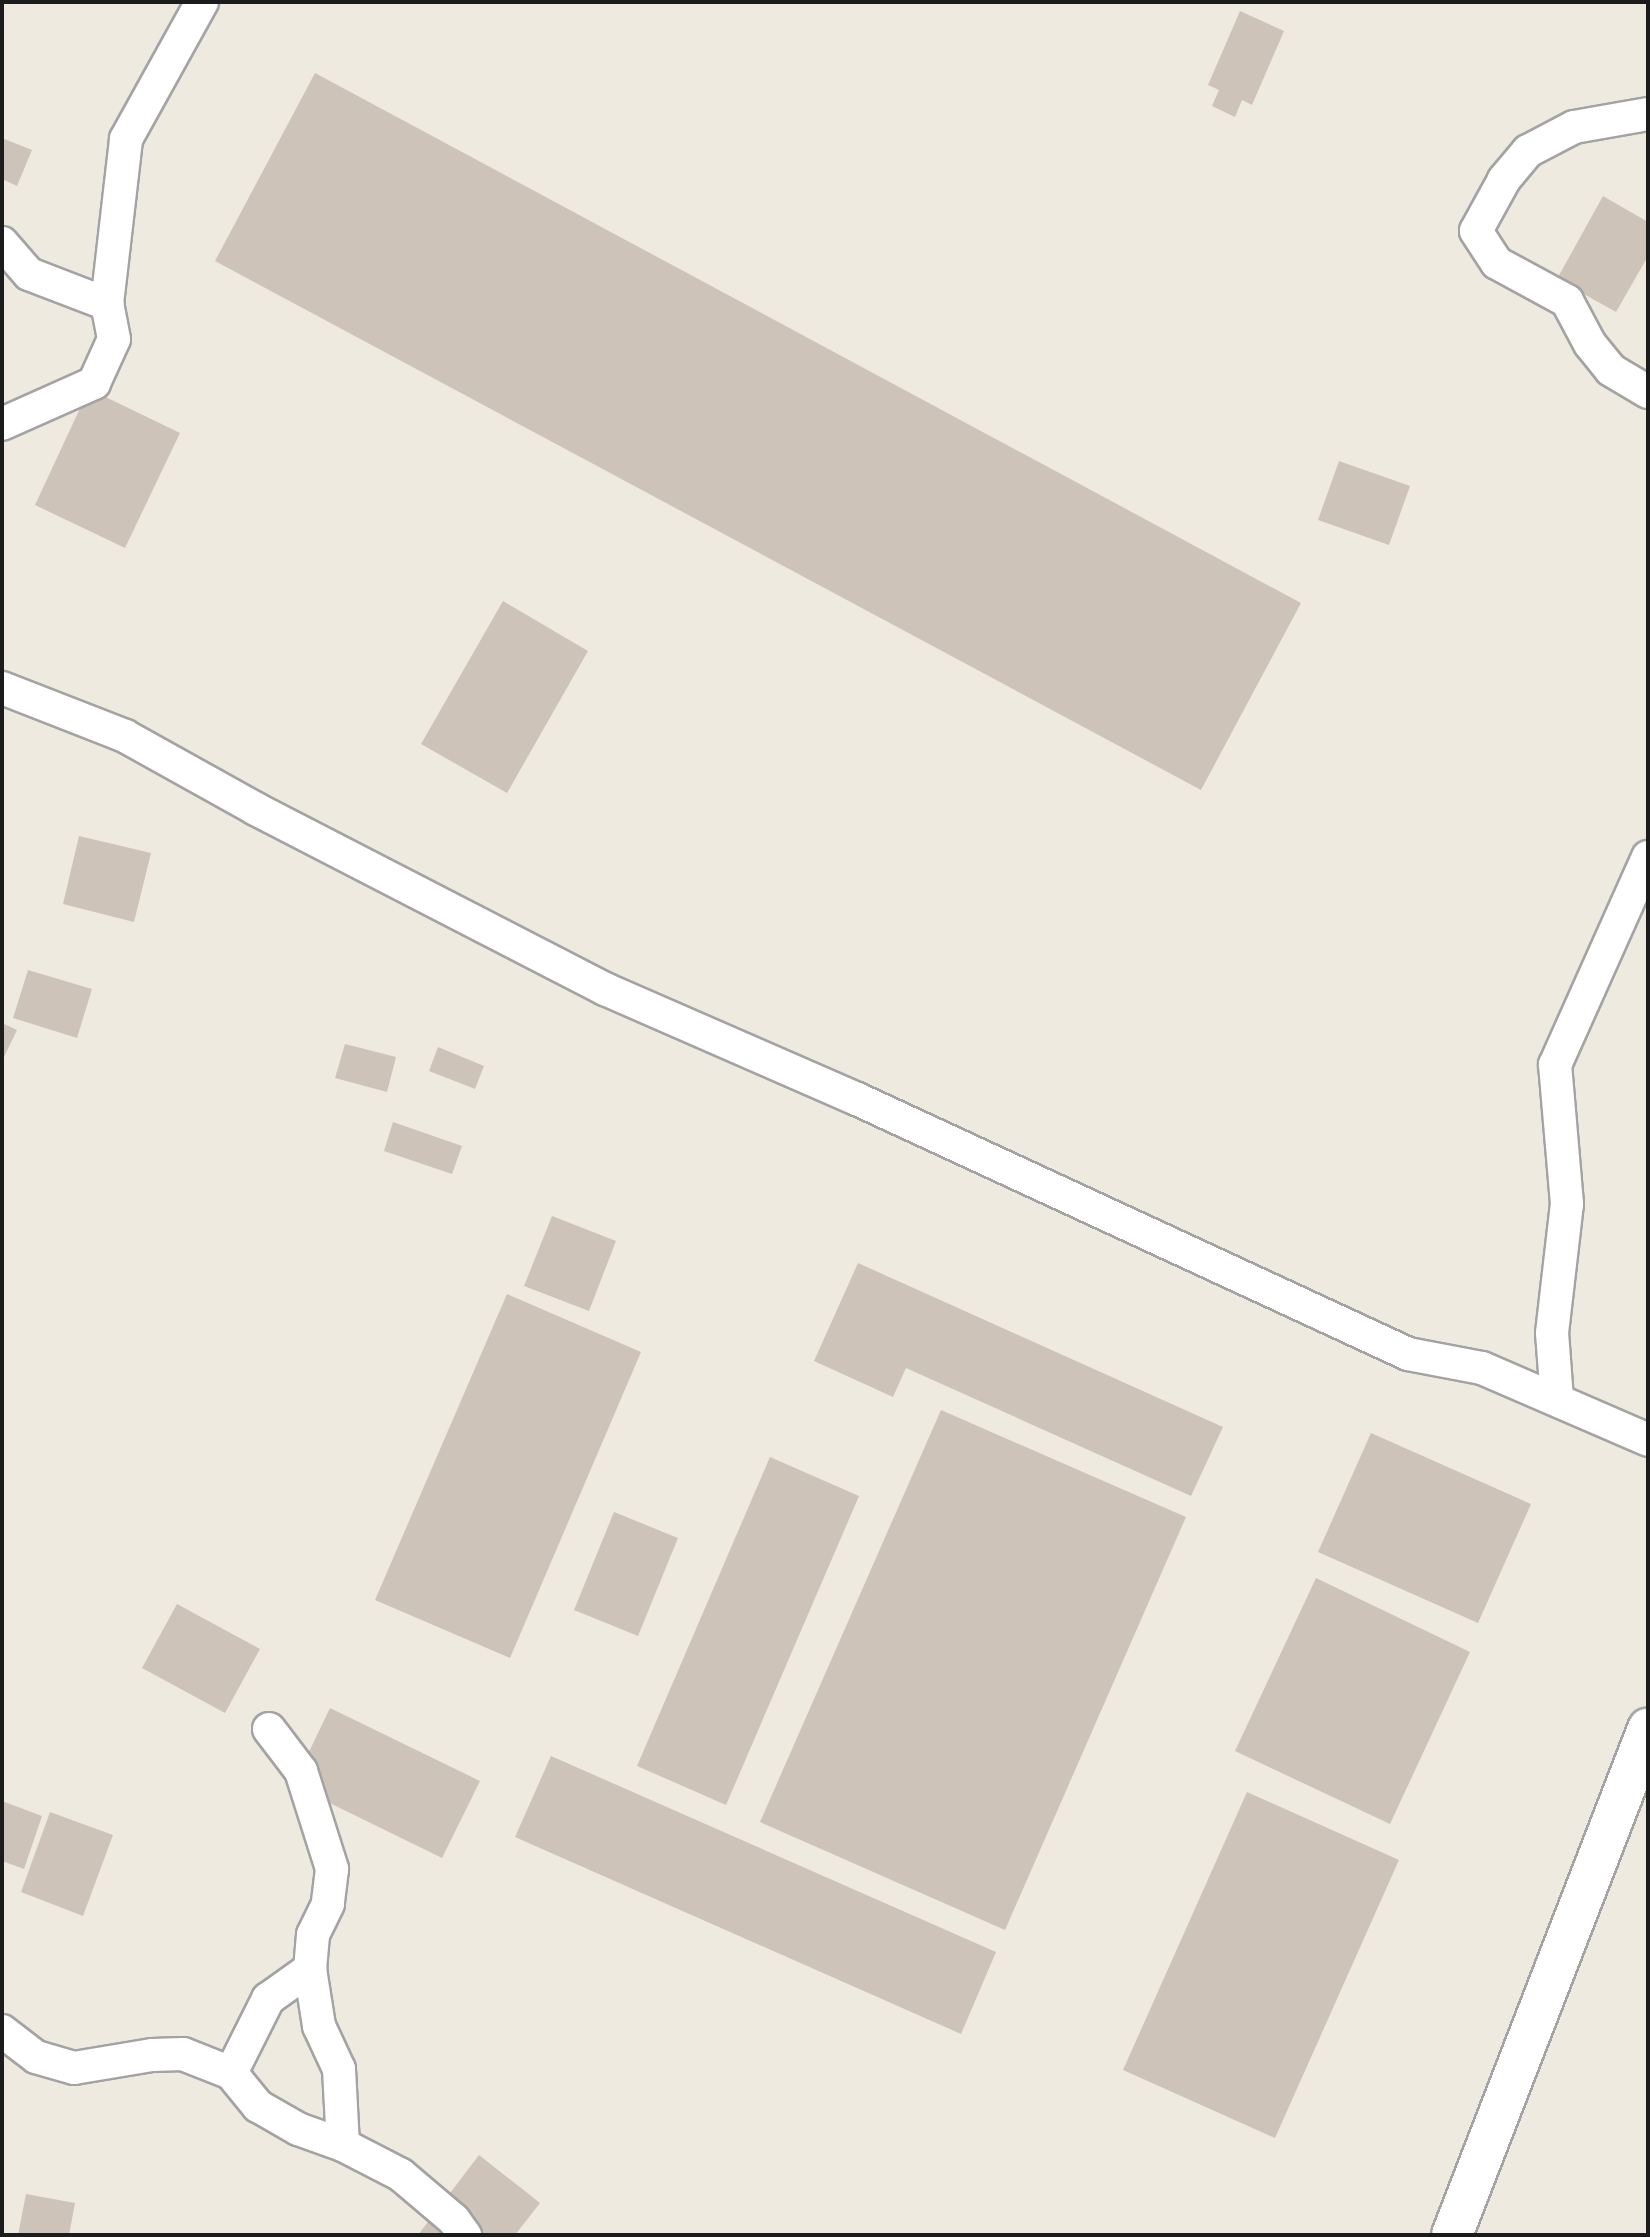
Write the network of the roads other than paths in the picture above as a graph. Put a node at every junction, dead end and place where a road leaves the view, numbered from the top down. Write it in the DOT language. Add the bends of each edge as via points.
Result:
graph roads {
  1 [pos="202,2"];
  2 [pos="1648,114"];
  3 [pos="2,243"];
  4 [pos="107,304"];
  5 [pos="1648,392"];
  6 [pos="2,424"];
  7 [pos="2,688"];
  8 [pos="1648,857"];
  9 [pos="1557,1399"];
  10 [pos="1648,1440"];
  11 [pos="269,1729"];
  12 [pos="1648,1729"];
  13 [pos="310,1969"];
  14 [pos="2,2031"];
  15 [pos="231,2073"];
  16 [pos="343,2145"];
  17 [pos="465,2235"];
  18 [pos="1452,2235"];
  1 -- 4 [label="street" via="126,139"];
  2 -- 5 [label="street" via="1574,127 1528,151 1504,180 1476,231 1497,263 1567,301 1611,370"];
  3 -- 4 [label="street" via="29,274"];
  4 -- 6 [label="street" via="114,339 94,383"];
  7 -- 9 [label="street" via="125,736 605,989 857,1099 1408,1354 1482,1368"];
  8 -- 9 [label="street" via="1555,1065 1567,1204 1552,1333"];
  9 -- 10 [label="street"];
  11 -- 13 [label="street" via="301,1771 332,1869 328,1904 313,1935"];
  12 -- 18 [label="street"];
  13 -- 15 [label="street" via="268,1999"];
  13 -- 16 [label="street" via="319,2026 339,2069"];
  14 -- 15 [label="street" via="36,2057 74,2068 183,2054"];
  15 -- 16 [label="street" via="258,2106 298,2129"];
  16 -- 17 [label="street" via="401,2175"];
}
